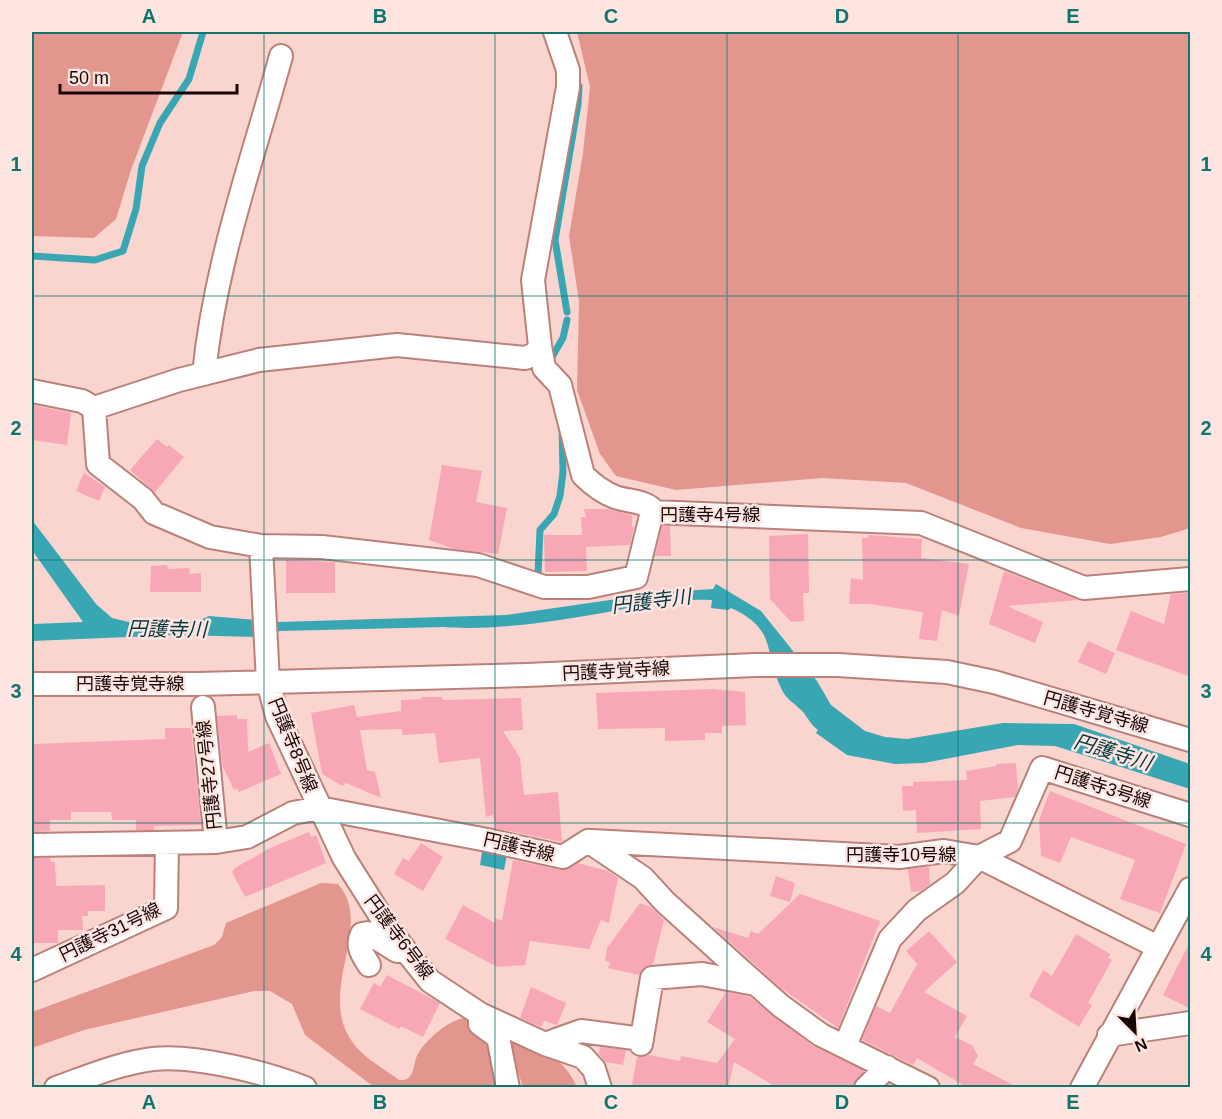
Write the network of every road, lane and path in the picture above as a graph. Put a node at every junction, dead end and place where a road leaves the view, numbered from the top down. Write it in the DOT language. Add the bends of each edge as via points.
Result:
graph roads {
  1 [pos="555,32"];
  2 [pos="282,56"];
  3 [pos="540,346"];
  4 [pos="204,374"];
  5 [pos="32,391"];
  6 [pos="94,408"];
  7 [pos="655,512"];
  8 [pos="261,546"];
  9 [pos="1191,579"];
  10 [pos="268,682"];
  11 [pos="32,684"];
  12 [pos="202,707"];
  13 [pos="1191,740"];
  14 [pos="319,808"];
  15 [pos="1191,815"];
  16 [pos="588,841"];
  17 [pos="216,842"];
  18 [pos="166,844"];
  19 [pos="32,845"];
  20 [pos="979,857"];
  21 [pos="1191,889"];
  22 [pos="1158,947"];
  23 [pos="406,951"];
  24 [pos="369,965"];
  25 [pos="32,970"];
  26 [pos="756,984"];
  27 [pos="481,1014"];
  28 [pos="780,1017"];
  29 [pos="1191,1023"];
  30 [pos="808,1025"];
  31 [pos="1109,1035"];
  32 [pos="545,1044"];
  33 [pos="845,1046"];
  34 [pos="887,1067"];
  35 [pos="57,1088"];
  36 [pos="305,1088"];
  37 [pos="508,1088"];
  38 [pos="600,1088"];
  39 [pos="866,1088"];
  40 [pos="928,1088"];
  41 [pos="1082,1088"];
  1 -- 3 [label="street" via="568,70 568,87 533,280"];
  2 -- 4 [label="street" via="222,263"];
  3 -- 4 [label="street" via="535,354 525,358 397,345 259,360"];
  3 -- 7 [label="street" via="544,368 560,385 583,475 592,485"];
  4 -- 6 [label="street"];
  5 -- 6 [label="street" via="82,401"];
  6 -- 8 [label="street" via="98,464 143,499 154,513 210,537"];
  7 -- 8 [label="street, 円護寺4号線" via="636,577 588,586 544,587 478,565 322,547"];
  7 -- 9 [label="street, 円護寺4号線" via="921,523 1084,588"];
  8 -- 10 [label="street"];
  10 -- 11 [label="street, 円護寺覚寺線"];
  10 -- 13 [label="street, 円護寺覚寺線" via="755,665 947,672"];
  10 -- 14 [label="street, 円護寺8号線" via="277,716"];
  12 -- 17 [label="street, 円護寺27号線"];
  14 -- 16 [label="street, 円護寺線" via="563,857"];
  14 -- 17 [label="street, 円護寺線" via="294,813 247,837"];
  14 -- 23 [label="street, 円護寺6号線" via="344,858"];
  15 -- 20 [label="street, 円護寺3号線" via="1042,768 1010,841"];
  16 -- 20 [label="street, 円護寺10号線" via="899,857 944,851"];
  16 -- 26 [label="street" via="643,878 664,902"];
  17 -- 18 [label="street, 円護寺線"];
  18 -- 19 [label="street, 円護寺線"];
  18 -- 25 [label="street, 円護寺31号線" via="166,908"];
  20 -- 22 [label="street, 円護寺10号線"];
  20 -- 33 [label="street, 円護寺3号線" via="955,883 917,910 890,939"];
  21 -- 22 [label="street"];
  22 -- 31 [label="street"];
  23 -- 24 [label="street" via="397,951 368,933 362,934 358,941 360,951"];
  23 -- 27 [label="street, 円護寺6号線" via="430,981"];
  26 -- 30 [label="street"];
  26 -- 32 [label="street" via="702,974 652,978 642,1041 580,1031"];
  27 -- 32 [label="street, 円護寺6号線"];
  27 -- 37 [label="street" via="480,1024 498,1037"];
  28 -- 30 [label="street" via="802,1032"];
  29 -- 31 [label="street"];
  30 -- 33 [label="street"];
  31 -- 41 [label="street"];
  32 -- 38 [label="street, 円護寺6号線" via="583,1057 594,1069"];
  33 -- 34 [label="street"];
  34 -- 39 [label="street"];
  34 -- 40 [label="street"];
  35 -- 36 [label="street" via="154,1059 219,1065 275,1076"];
}
